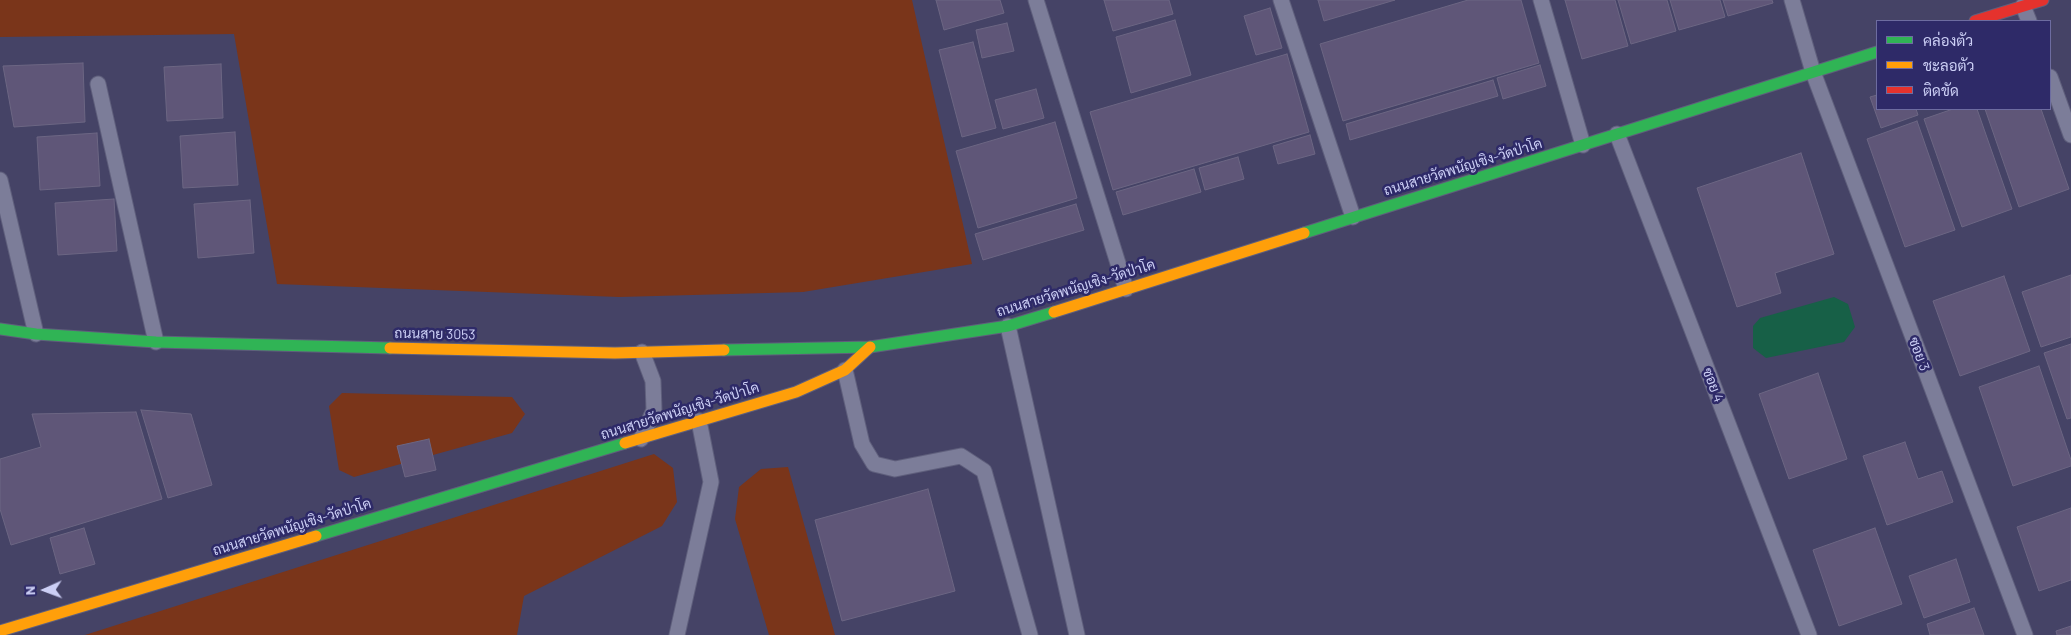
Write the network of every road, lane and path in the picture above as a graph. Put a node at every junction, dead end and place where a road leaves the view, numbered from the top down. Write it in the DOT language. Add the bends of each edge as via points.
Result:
graph roads {
  1 [pos="1036,0"];
  2 [pos="1281,0"];
  3 [pos="1542,0"];
  4 [pos="1792,0"];
  5 [pos="2043,0"];
  6 [pos="2023,6"];
  7 [pos="1978,20"];
  8 [pos="2029,20"];
  9 [pos="1876,52"];
  10 [pos="1813,72"];
  11 [pos="2051,81"];
  12 [pos="98,84"];
  13 [pos="1617,134"];
  14 [pos="2071,135"];
  15 [pos="1583,145"];
  16 [pos="0,180"];
  17 [pos="1353,217"];
  18 [pos="1126,288"];
  19 [pos="1008,326"];
  20 [pos="0,329"];
  21 [pos="36,334"];
  22 [pos="156,342"];
  23 [pos="870,347"];
  24 [pos="642,352"];
  25 [pos="844,370"];
  26 [pos="699,421"];
  27 [pos="640,438"];
  28 [pos="0,632"];
  29 [pos="677,635"];
  30 [pos="1030,635"];
  31 [pos="1077,635"];
  32 [pos="1810,635"];
  33 [pos="2024,635"];
  1 -- 18 [label="street"];
  2 -- 17 [label="street"];
  3 -- 15 [label="street"];
  4 -- 10 [label="street, ซอย 3"];
  5 -- 6 [label="main road"];
  6 -- 7 [label="main road"];
  6 -- 8 [label="street"];
  9 -- 10 [label="main road, ถนนสายวัดพนัญเชิง-วัดป่าโค"];
  10 -- 13 [label="main road, ถนนสายวัดพนัญเชิง-วัดป่าโค"];
  10 -- 33 [label="street, ซอย 3"];
  11 -- 14 [label="street"];
  12 -- 22 [label="street"];
  13 -- 15 [label="main road, ถนนสายวัดพนัญเชิง-วัดป่าโค"];
  13 -- 32 [label="street, ซอย 4"];
  15 -- 17 [label="main road, ถนนสายวัดพนัญเชิง-วัดป่าโค"];
  16 -- 21 [label="street"];
  17 -- 18 [label="main road, ถนนสายวัดพนัญเชิง-วัดป่าโค"];
  18 -- 19 [label="main road, ถนนสายวัดพนัญเชิง-วัดป่าโค"];
  19 -- 23 [label="main road, ถนนสายวัดพนัญเชิง-วัดป่าโค"];
  19 -- 31 [label="street"];
  20 -- 21 [label="main road, ถนนสาย 3053"];
  21 -- 22 [label="main road, ถนนสาย 3053"];
  22 -- 24 [label="main road, ถนนสาย 3053"];
  23 -- 24 [label="main road, ถนนสาย 3053"];
  23 -- 25 [label="main road, ถนนสายวัดพนัญเชิง-วัดป่าโค"];
  24 -- 27 [label="street" via="653,381 654,410"];
  25 -- 26 [label="main road, ถนนสายวัดพนัญเชิง-วัดป่าโค" via="796,392"];
  25 -- 30 [label="street" via="862,444 874,464 895,469 961,456 984,470"];
  26 -- 27 [label="main road, ถนนสายวัดพนัญเชิง-วัดป่าโค"];
  26 -- 29 [label="street" via="711,482"];
  27 -- 28 [label="main road, ถนนสายวัดพนัญเชิง-วัดป่าโค"];
}
